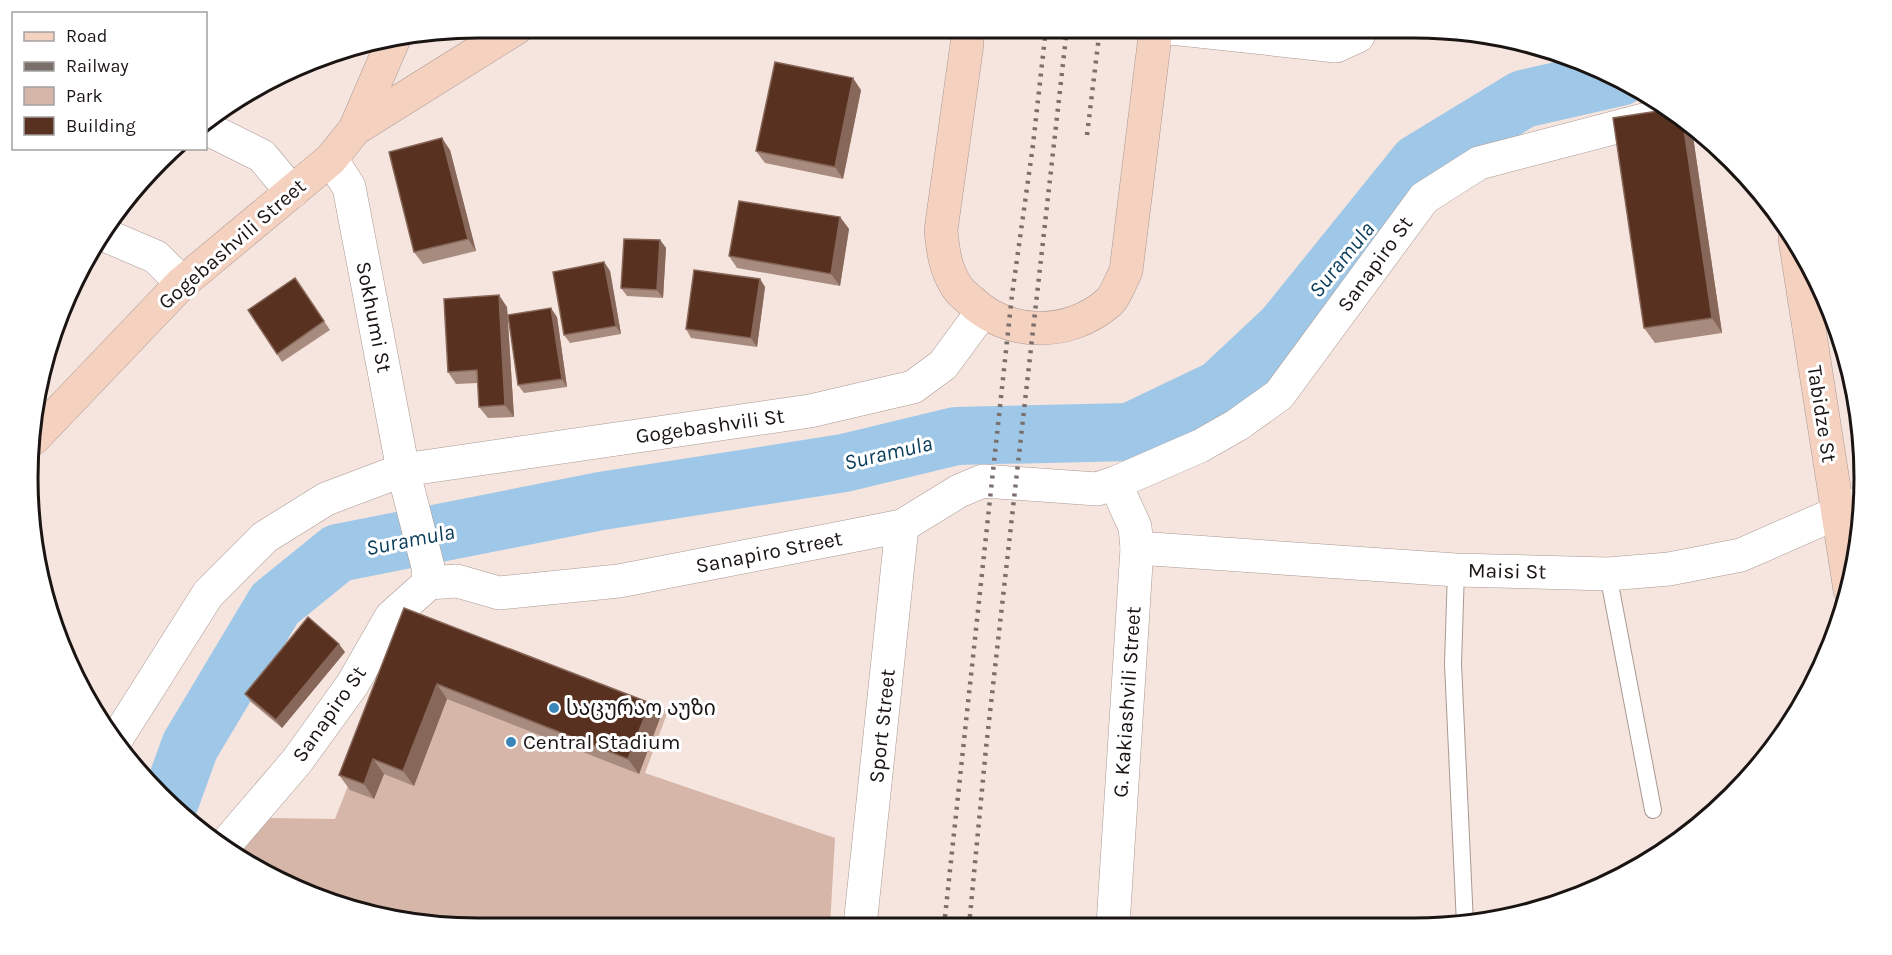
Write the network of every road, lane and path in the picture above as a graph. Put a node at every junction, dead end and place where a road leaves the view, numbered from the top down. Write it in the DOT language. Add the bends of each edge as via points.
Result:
graph roads {
  1 [pos="500,38"];
  2 [pos="967,38"];
  3 [pos="1155,38"];
  4 [pos="1263,38"];
  5 [pos="1354,38"];
  6 [pos="391,46"];
  7 [pos="1663,115"];
  8 [pos="208,129"];
  9 [pos="355,129"];
  10 [pos="331,159"];
  11 [pos="292,192"];
  12 [pos="109,237"];
  13 [pos="1801,268"];
  14 [pos="182,283"];
  15 [pos="982,312"];
  16 [pos="40,432"];
  17 [pos="404,475"];
  18 [pos="1115,483"];
  19 [pos="1851,507"];
  20 [pos="902,526"];
  21 [pos="1851,537"];
  22 [pos="1137,548"];
  23 [pos="1456,570"];
  24 [pos="1608,574"];
  25 [pos="428,575"];
  26 [pos="120,733"];
  27 [pos="1653,810"];
  28 [pos="229,840"];
  29 [pos="1465,915"];
  30 [pos="861,918"];
  31 [pos="1113,918"];
  1 -- 9 [label="street, Gogebashvili Street"];
  2 -- 15 [label="street" via="941,230 944,260 957,289"];
  3 -- 15 [label="street" via="1126,271 1110,302 1080,321 1046,329 1014,326"];
  4 -- 5 [label="street" via="1336,46"];
  6 -- 9 [label="street, Gogebashvili Street"];
  7 -- 18 [label="street, Sanapiro St" via="1479,163 1424,198 1279,395 1200,446"];
  8 -- 11 [label="street" via="262,156"];
  9 -- 10 [label="street, Gogebashvili Street"];
  10 -- 11 [label="street, Gogebashvili Street"];
  10 -- 17 [label="street, Sokhumi St" via="349,188"];
  11 -- 14 [label="street, Gogebashvili Street"];
  12 -- 14 [label="street" via="156,257"];
  13 -- 19 [label="street, Tabidze St"];
  14 -- 16 [label="street, Gogebashvili Street"];
  15 -- 17 [label="street, Gogebashvili St" via="943,365 913,387 810,411"];
  17 -- 25 [label="street, Sokhumi St"];
  17 -- 26 [label="street, Gogebashvili St" via="326,499 264,537 208,594"];
  18 -- 20 [label="street, Sanapiro Street" via="1097,489 983,482 959,491"];
  18 -- 22 [label="street, G. Kakiashvili Street" via="1135,527"];
  19 -- 21 [label="street, Tabidze St"];
  19 -- 24 [label="street, Maisi St" via="1741,555 1669,569"];
  20 -- 25 [label="street, Sanapiro Street" via="619,581 499,593"];
  20 -- 30 [label="street, Sport Street"];
  22 -- 23 [label="street, Maisi St"];
  22 -- 31 [label="street, G. Kakiashvili Street"];
  23 -- 24 [label="street, Maisi St"];
  23 -- 29 [label="lane" via="1454,664"];
  24 -- 27 [label="lane"];
  25 -- 28 [label="street, Sanapiro St" via="392,617 352,685 297,761"];
}
